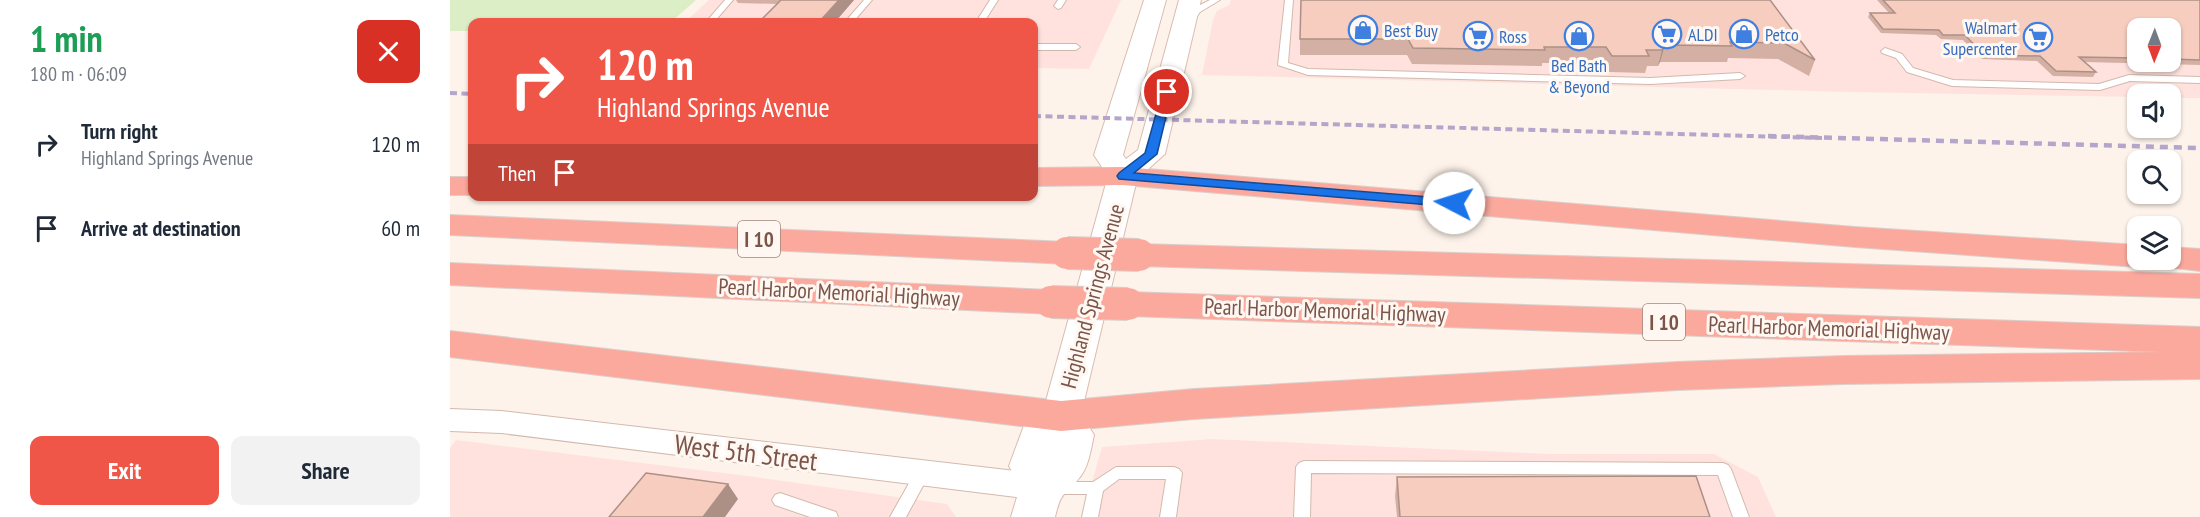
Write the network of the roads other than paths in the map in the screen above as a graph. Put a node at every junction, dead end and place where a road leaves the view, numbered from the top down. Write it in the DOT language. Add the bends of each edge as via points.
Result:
graph roads {
  1 [pos="729,0"];
  2 [pos="868,0"];
  3 [pos="994,0"];
  4 [pos="1155,0"];
  5 [pos="1190,0"];
  6 [pos="1216,0"];
  7 [pos="1289,0"];
  8 [pos="713,18"];
  9 [pos="852,18"];
  10 [pos="983,18"];
  11 [pos="1183,29"];
  12 [pos="1038,47"];
  13 [pos="1077,47"];
  14 [pos="1885,51"];
  15 [pos="1740,76"];
  16 [pos="2200,80"];
  17 [pos="1123,176"];
  18 [pos="1038,177"];
  19 [pos="450,186"];
  20 [pos="468,186"];
  21 [pos="450,225"];
  22 [pos="2127,255"];
  23 [pos="2181,259"];
  24 [pos="2200,260"];
  25 [pos="450,274"];
  26 [pos="2200,285"];
  27 [pos="2200,340"];
  28 [pos="450,344"];
  29 [pos="2200,365"];
  30 [pos="1061,416"];
  31 [pos="450,420"];
  32 [pos="922,473"];
  33 [pos="1096,488"];
  34 [pos="780,500"];
  35 [pos="1037,502"];
  36 [pos="830,517"];
  37 [pos="898,517"];
  38 [pos="1090,517"];
  39 [pos="1168,517"];
  40 [pos="1302,517"];
  41 [pos="1741,517"];
  1 -- 8 [label="lane"];
  2 -- 9 [label="lane"];
  3 -- 10 [label="lane"];
  4 -- 17 [label="main road, Highland Springs Avenue" via="1108,155"];
  5 -- 11 [label="main road, Highland Springs Avenue"];
  6 -- 11 [label="lane" via="1197,10"];
  7 -- 15 [label="lane" via="1283,65 1308,72 1650,81"];
  11 -- 17 [label="main road, Highland Springs Avenue" via="1151,154"];
  12 -- 13 [label="lane"];
  14 -- 16 [label="lane" via="1899,57 1910,70 1952,83 2100,87 2129,78"];
  17 -- 18 [label="highway"];
  17 -- 22 [label="highway" via="1855,237"];
  17 -- 30 [label="main road, Highland Springs Avenue"];
  19 -- 20 [label="highway"];
  21 -- 26 [label="highway, I 10, bridge" via="1067,253"];
  23 -- 24 [label="highway"];
  25 -- 27 [label="highway, Pearl Harbor Memorial Highway / I 10, bridge" via="1051,302"];
  28 -- 30 [label="highway"];
  29 -- 30 [label="highway" via="1677,376 1194,404"];
  30 -- 35 [label="main road, Highland Springs Avenue" via="1074,435 1066,465"];
  31 -- 32 [label="street, West 5th Street" via="501,422"];
  32 -- 35 [label="street, West 5th Street"];
  32 -- 37 [label="lane"];
  33 -- 35 [label="lane"];
  33 -- 38 [label="lane"];
  33 -- 39 [label="lane" via="1116,473 1174,473"];
  34 -- 36 [label="lane"];
  40 -- 41 [label="lane" via="1304,467 1402,466 1723,470"];
}
